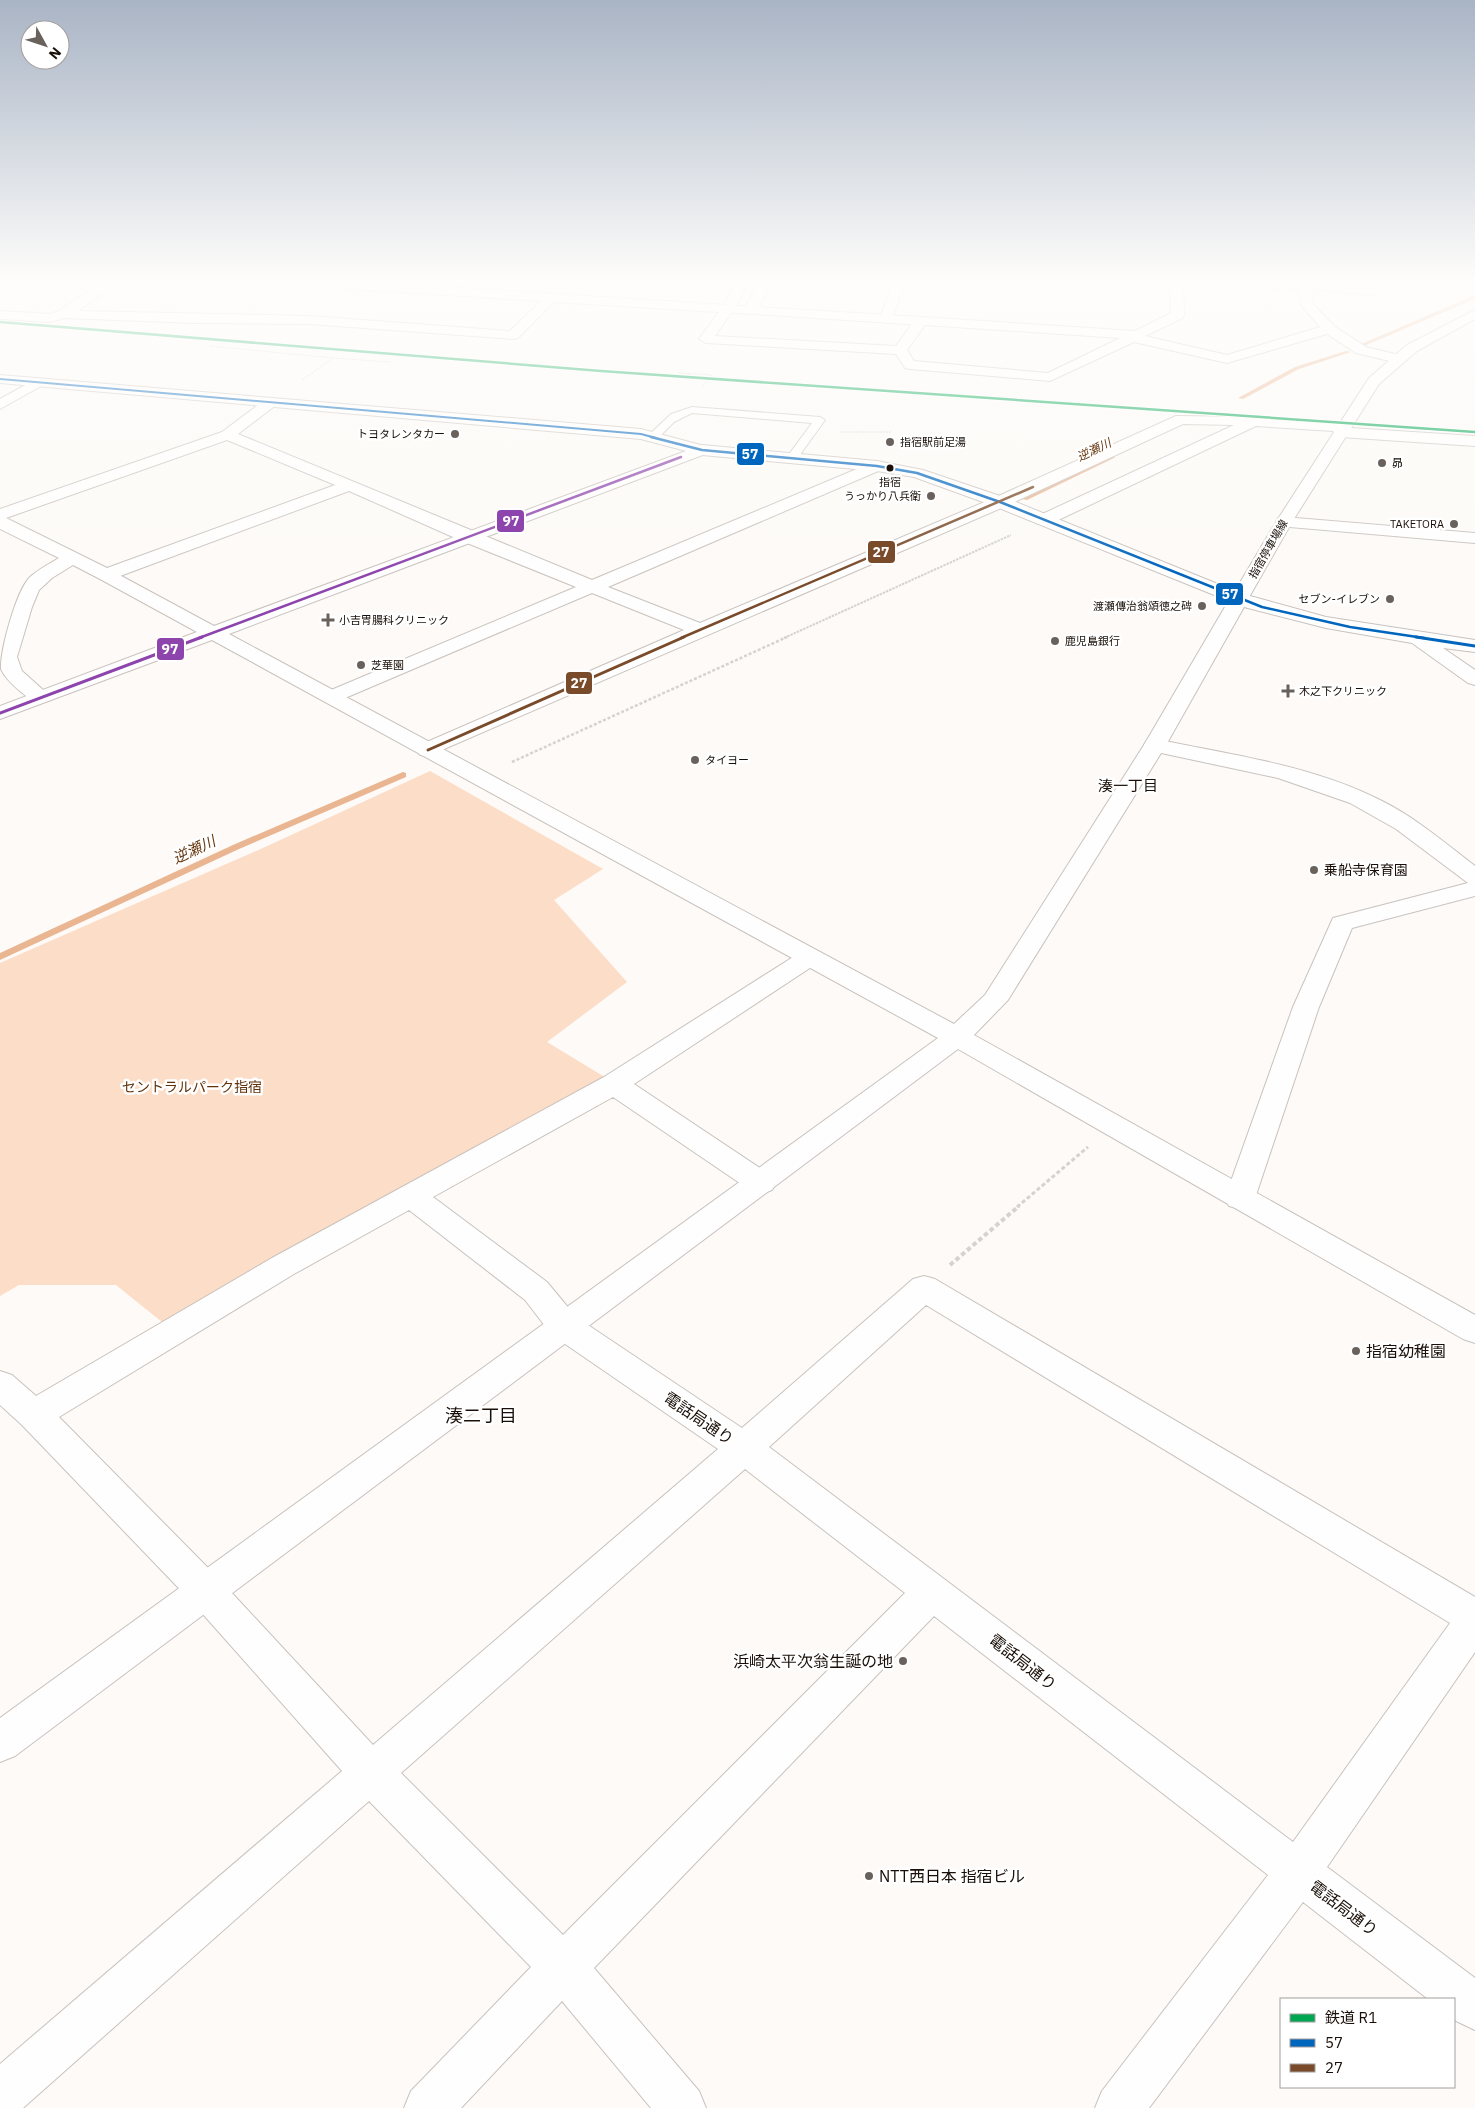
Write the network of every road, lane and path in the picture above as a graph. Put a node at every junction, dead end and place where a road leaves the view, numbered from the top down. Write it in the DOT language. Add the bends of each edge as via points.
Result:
graph roads {
  1 [pos="307,376"];
  2 [pos="711,376"];
  3 [pos="1379,376"];
  4 [pos="0,378"];
  5 [pos="38,382"];
  6 [pos="702,388"];
  7 [pos="271,402"];
  8 [pos="0,405"];
  9 [pos="1254,421"];
  10 [pos="1341,430"];
  11 [pos="812,432"];
  12 [pos="891,432"];
  13 [pos="227,435"];
  14 [pos="654,436"];
  15 [pos="1474,444"];
  16 [pos="702,450"];
  17 [pos="794,457"];
  18 [pos="878,466"];
  19 [pos="350,485"];
  20 [pos="1000,502"];
  21 [pos="0,515"];
  22 [pos="1044,520"];
  23 [pos="0,522"];
  24 [pos="1284,522"];
  25 [pos="468,538"];
  26 [pos="1475,538"];
  27 [pos="74,558"];
  28 [pos="106,575"];
  29 [pos="592,586"];
  30 [pos="1239,599"];
  31 [pos="700,630"];
  32 [pos="213,633"];
  33 [pos="1416,638"];
  34 [pos="1475,646"];
  35 [pos="1475,679"];
  36 [pos="331,697"];
  37 [pos="41,698"];
  38 [pos="0,713"];
  39 [pos="1155,745"];
  40 [pos="428,750"];
  41 [pos="478,778"];
  42 [pos="1475,878"];
  43 [pos="1475,890"];
  44 [pos="810,957"];
  45 [pos="957,1037"];
  46 [pos="614,1084"];
  47 [pos="1113,1126"];
  48 [pos="761,1183"];
  49 [pos="412,1197"];
  50 [pos="1240,1198"];
  51 [pos="924,1288"];
  52 [pos="564,1326"];
  53 [pos="1475,1330"];
  54 [pos="0,1385"];
  55 [pos="34,1415"];
  56 [pos="744,1448"];
  57 [pos="206,1591"];
  58 [pos="932,1592"];
  59 [pos="1475,1618"];
  60 [pos="0,1742"];
  61 [pos="372,1774"];
  62 [pos="1298,1872"];
  63 [pos="563,1966"];
  64 [pos="1475,2007"];
  65 [pos="0,2096"];
  66 [pos="428,2108"];
  67 [pos="682,2108"];
  68 [pos="1119,2108"];
  1 -- 7 [label="path"];
  2 -- 6 [label="path"];
  3 -- 10 [label="street, 指宿停車場線"];
  4 -- 5 [label="street"];
  5 -- 7 [label="street"];
  5 -- 8 [label="street"];
  7 -- 13 [label="street"];
  7 -- 14 [label="street"];
  9 -- 10 [label="street"];
  9 -- 20 [label="street" via="1182,419"];
  9 -- 22 [label="street"];
  10 -- 15 [label="street"];
  10 -- 24 [label="street, 指宿停車場線"];
  11 -- 12 [label="path"];
  11 -- 14 [label="lane" via="820,420 706,410 674,415"];
  11 -- 17 [label="lane"];
  13 -- 19 [label="street"];
  13 -- 21 [label="street"];
  14 -- 16 [label="street"];
  16 -- 17 [label="street"];
  16 -- 25 [label="street"];
  17 -- 18 [label="street"];
  18 -- 20 [label="street" via="917,473"];
  18 -- 29 [label="street"];
  19 -- 25 [label="street"];
  19 -- 28 [label="street"];
  20 -- 22 [label="street"];
  20 -- 31 [label="street"];
  22 -- 30 [label="street"];
  22 -- 41 [label="path"];
  23 -- 27 [label="street"];
  24 -- 26 [label="street"];
  24 -- 30 [label="street, 指宿停車場線"];
  25 -- 29 [label="street"];
  25 -- 32 [label="street"];
  27 -- 28 [label="street"];
  27 -- 37 [label="street" via="53,569 28,593 7,657 8,667"];
  28 -- 32 [label="street"];
  29 -- 31 [label="street"];
  29 -- 36 [label="street"];
  30 -- 33 [label="street" via="1312,620"];
  30 -- 39 [label="street, 指宿停車場線"];
  31 -- 40 [label="street"];
  32 -- 36 [label="street"];
  32 -- 37 [label="street"];
  33 -- 34 [label="street"];
  33 -- 35 [label="street"];
  36 -- 40 [label="street"];
  37 -- 38 [label="street"];
  39 -- 42 [label="street" via="1307,779 1358,798 1401,821"];
  39 -- 45 [label="street, 指宿停車場線" via="995,1000"];
  40 -- 41 [label="street"];
  41 -- 44 [label="street"];
  43 -- 50 [label="street" via="1342,923 1306,1007"];
  44 -- 45 [label="street"];
  44 -- 46 [label="street"];
  45 -- 47 [label="street"];
  45 -- 48 [label="street, 指宿停車場線"];
  46 -- 48 [label="street"];
  46 -- 49 [label="street"];
  47 -- 50 [label="street"];
  47 -- 51 [label="path"];
  48 -- 52 [label="street, 指宿停車場線"];
  49 -- 52 [label="street, 電話局通り" via="536,1291"];
  49 -- 55 [label="street" via="283,1266"];
  50 -- 53 [label="street"];
  51 -- 56 [label="street"];
  51 -- 59 [label="street"];
  52 -- 56 [label="street, 電話局通り"];
  52 -- 57 [label="street, 指宿停車場線"];
  54 -- 55 [label="street"];
  55 -- 57 [label="street"];
  56 -- 58 [label="street, 電話局通り"];
  56 -- 61 [label="street"];
  57 -- 60 [label="street, 指宿停車場線"];
  57 -- 61 [label="street"];
  58 -- 62 [label="street, 電話局通り"];
  58 -- 63 [label="street"];
  59 -- 62 [label="street"];
  61 -- 63 [label="street"];
  61 -- 65 [label="street"];
  62 -- 64 [label="street, 電話局通り"];
  62 -- 68 [label="street"];
  63 -- 66 [label="street"];
  63 -- 67 [label="street"];
}
